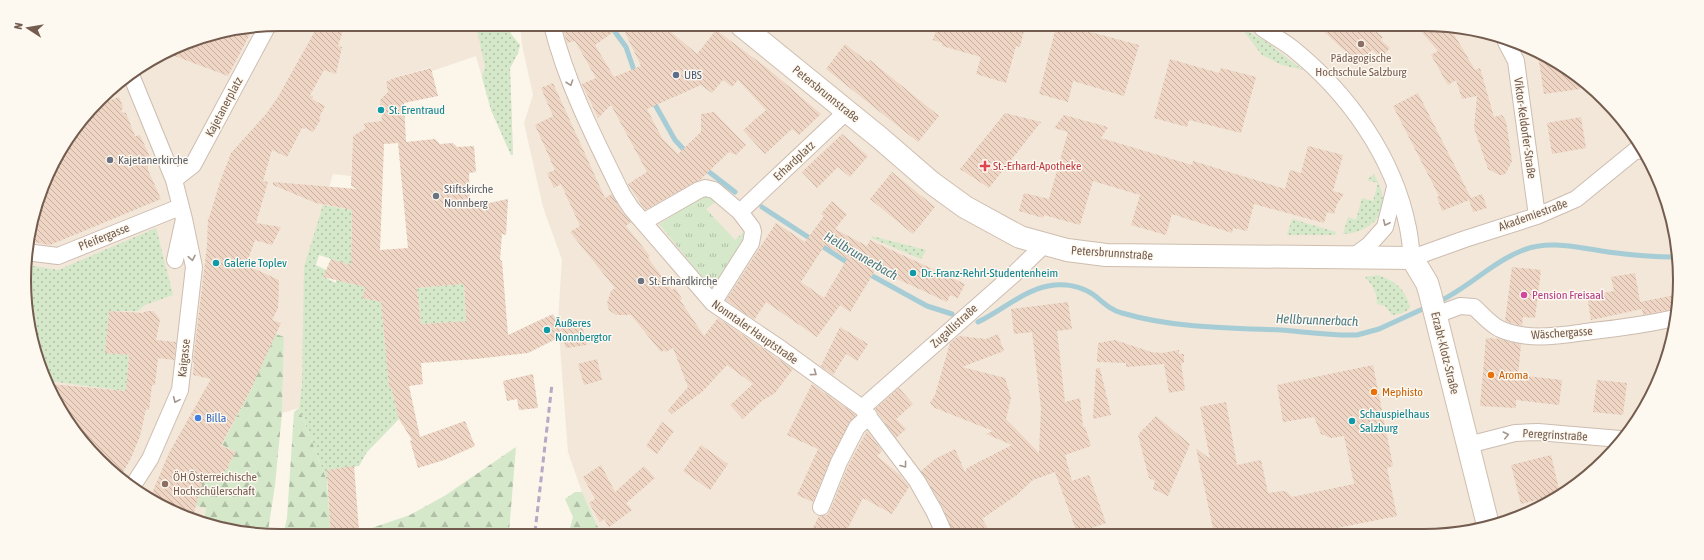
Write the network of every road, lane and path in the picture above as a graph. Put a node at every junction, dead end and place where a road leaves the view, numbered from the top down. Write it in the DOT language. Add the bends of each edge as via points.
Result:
graph roads {
  1 [pos="554,31"];
  2 [pos="748,31"];
  3 [pos="1266,31"];
  4 [pos="264,32"];
  5 [pos="1508,46"];
  6 [pos="133,79"];
  7 [pos="847,111"];
  8 [pos="1636,150"];
  9 [pos="174,180"];
  10 [pos="1395,185"];
  11 [pos="740,212"];
  12 [pos="182,213"];
  13 [pos="1537,216"];
  14 [pos="643,222"];
  15 [pos="1045,244"];
  16 [pos="33,253"];
  17 [pos="1353,257"];
  18 [pos="1412,258"];
  19 [pos="175,260"];
  20 [pos="713,303"];
  21 [pos="1436,315"];
  22 [pos="1670,319"];
  23 [pos="866,412"];
  24 [pos="1616,439"];
  25 [pos="1468,445"];
  26 [pos="135,482"];
  27 [pos="821,508"];
  28 [pos="1487,521"];
  29 [pos="942,529"];
  1 -- 14 [label="street, Nonntaler Hauptstraße, one-way" via="572,90 590,130 622,194"];
  2 -- 7 [label="main road, Petersbrunnstraße"];
  3 -- 10 [label="street, Erzabt-Klotz-Straße" via="1292,48 1331,84 1352,108 1377,148"];
  4 -- 9 [label="street, Kajetanerplatz" via="193,165"];
  5 -- 13 [label="street, Viktor-Keldorfer-Straße" via="1516,61"];
  6 -- 9 [label="street"];
  7 -- 11 [label="street, Erhardplatz"];
  7 -- 15 [label="main road, Petersbrunnstraße" via="932,183 965,207 1020,237"];
  8 -- 13 [label="street, Akademiestraße" via="1576,199"];
  9 -- 12 [label="street"];
  10 -- 17 [label="street, one-way" via="1385,227 1369,246"];
  10 -- 18 [label="street, Erzabt-Klotz-Straße" via="1408,228"];
  11 -- 14 [label="street" via="714,190 705,188"];
  11 -- 20 [label="street" via="752,228 751,243"];
  12 -- 16 [label="street, Pfeifergasse" via="58,256"];
  12 -- 19 [label="street"];
  12 -- 26 [label="street, Kaigasse, one-way" via="194,267 180,390 150,459"];
  13 -- 18 [label="street, Akademiestraße"];
  14 -- 20 [label="street, Nonntaler Hauptstraße"];
  15 -- 17 [label="main road, Petersbrunnstraße" via="1067,250 1106,255"];
  15 -- 23 [label="street, Zugallistraße"];
  17 -- 18 [label="main road, Petersbrunnstraße"];
  18 -- 21 [label="main road, Erzabt-Klotz-Straße" via="1427,283"];
  20 -- 23 [label="street, Nonntaler Hauptstraße, one-way"];
  21 -- 22 [label="street, Wäschergasse" via="1460,306 1474,307 1500,329 1538,337 1624,328"];
  21 -- 25 [label="main road, Erzabt-Klotz-Straße"];
  23 -- 27 [label="street, Zugallistraße" via="839,462"];
  23 -- 29 [label="street, Nonntaler Hauptstraße, one-way" via="917,481"];
  25 -- 24 [label="street, Peregrinstraße, one-way" via="1515,433 1538,432"];
  25 -- 28 [label="main road, Erzabt-Klotz-Straße"];
}
